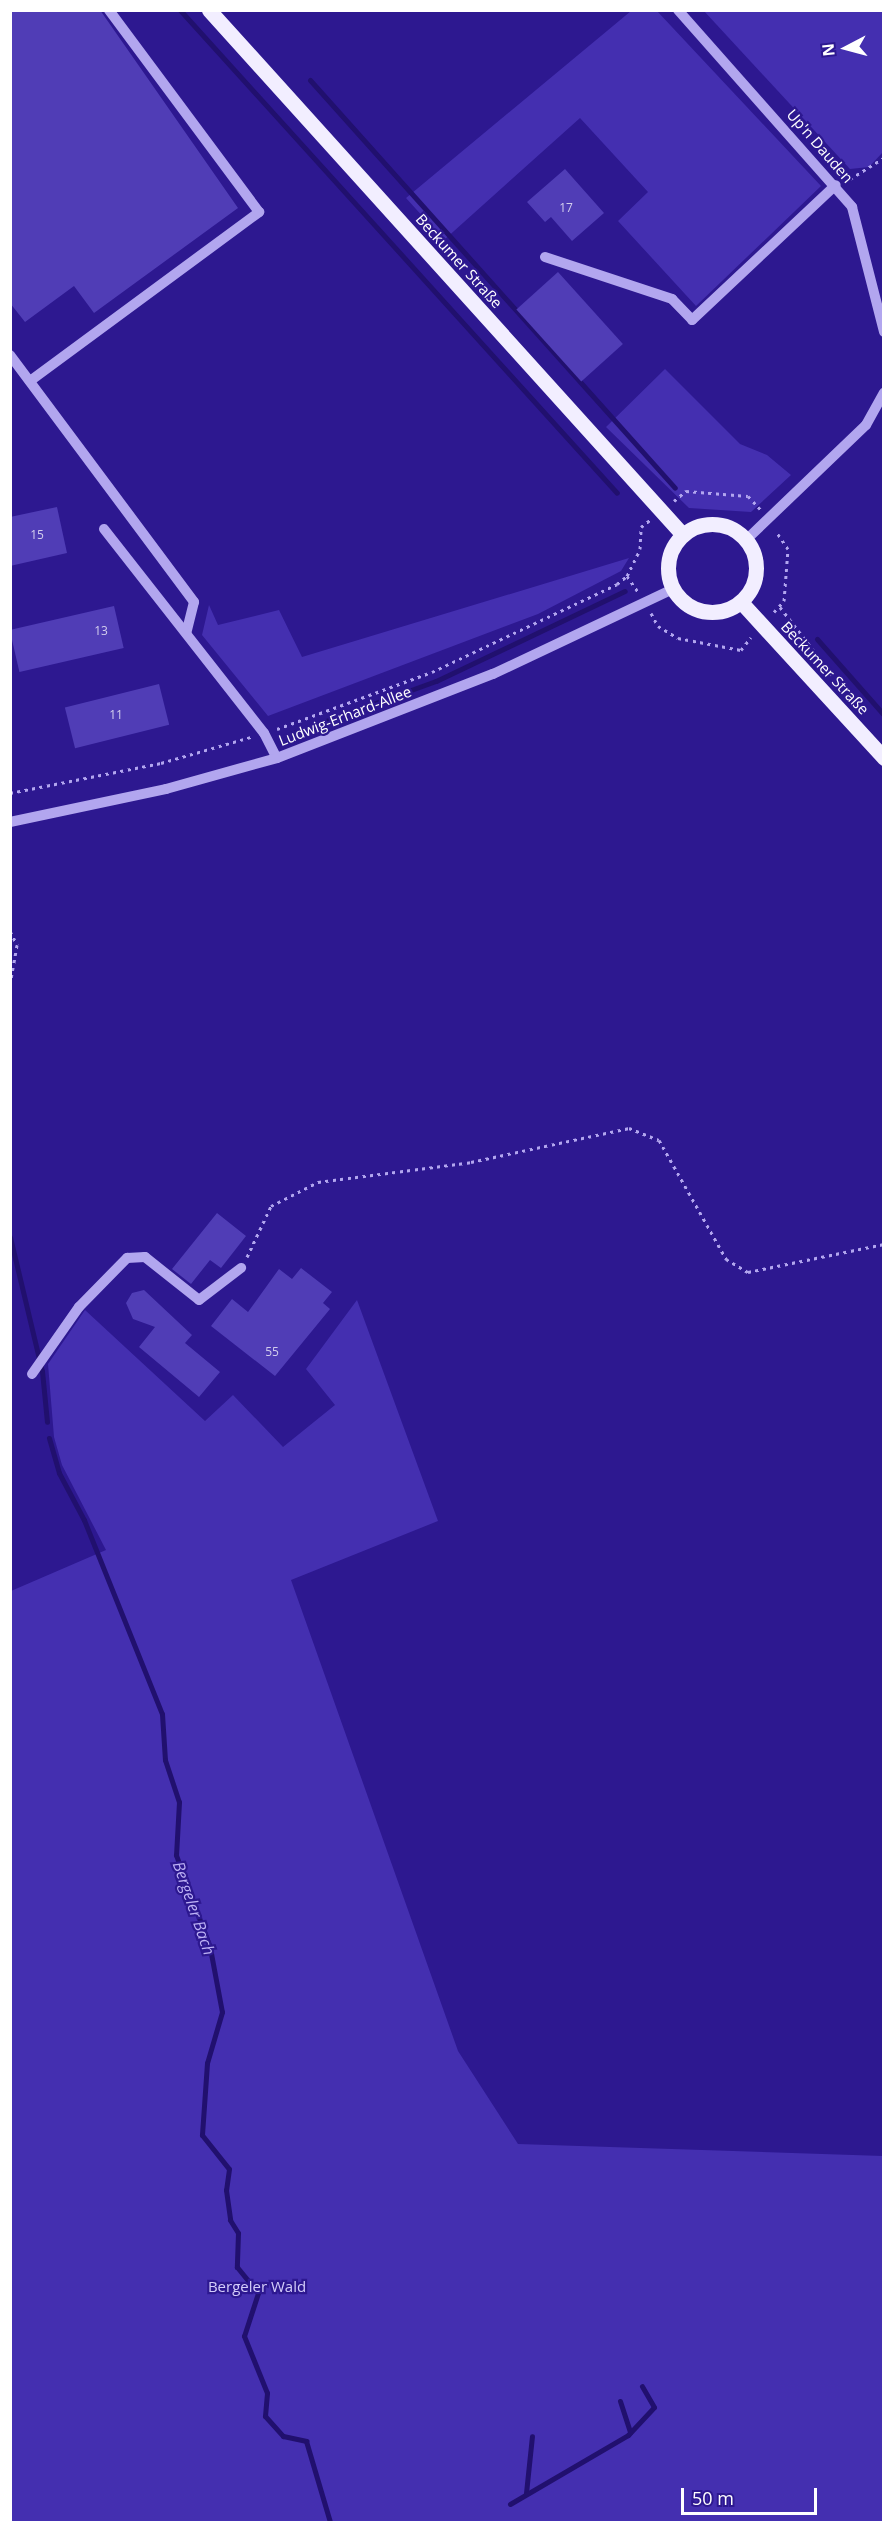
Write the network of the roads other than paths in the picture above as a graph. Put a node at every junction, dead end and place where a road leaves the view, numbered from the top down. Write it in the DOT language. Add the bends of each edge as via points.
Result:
graph roads {
  1 [pos="110,10"];
  2 [pos="209,10"];
  3 [pos="678,10"];
  4 [pos="836,185"];
  5 [pos="545,257"];
  6 [pos="884,332"];
  7 [pos="10,355"];
  8 [pos="30,381"];
  9 [pos="884,393"];
  10 [pos="104,529"];
  11 [pos="682,535"];
  12 [pos="746,540"];
  13 [pos="673,589"];
  14 [pos="741,602"];
  15 [pos="186,633"];
  16 [pos="277,758"];
  17 [pos="884,758"];
  18 [pos="10,822"];
  19 [pos="241,1268"];
  20 [pos="32,1374"];
  1 -- 8 [label="street" via="259,212"];
  2 -- 11 [label="main road, Beckumer Straße"];
  3 -- 4 [label="street, Up'n Dauden"];
  4 -- 5 [label="street" via="692,320 672,299"];
  4 -- 6 [label="street, Up'n Dauden" via="863,233"];
  7 -- 8 [label="street"];
  8 -- 15 [label="street" via="194,602"];
  9 -- 12 [label="street" via="866,425"];
  10 -- 15 [label="street"];
  11 -- 12 [label="main road" via="708,524 735,531"];
  11 -- 13 [label="main road" via="671,551 668,570"];
  12 -- 14 [label="main road" via="756,572"];
  13 -- 14 [label="main road" via="682,602 704,611 727,610"];
  13 -- 16 [label="street, Ludwig-Erhard-Allee" via="493,674"];
  14 -- 17 [label="main road, Beckumer Straße"];
  15 -- 16 [label="street" via="264,733"];
  16 -- 18 [label="street, Ludwig-Erhard-Allee" via="166,789"];
  19 -- 20 [label="street" via="199,1300 145,1257 127,1258 110,1271"];
}
